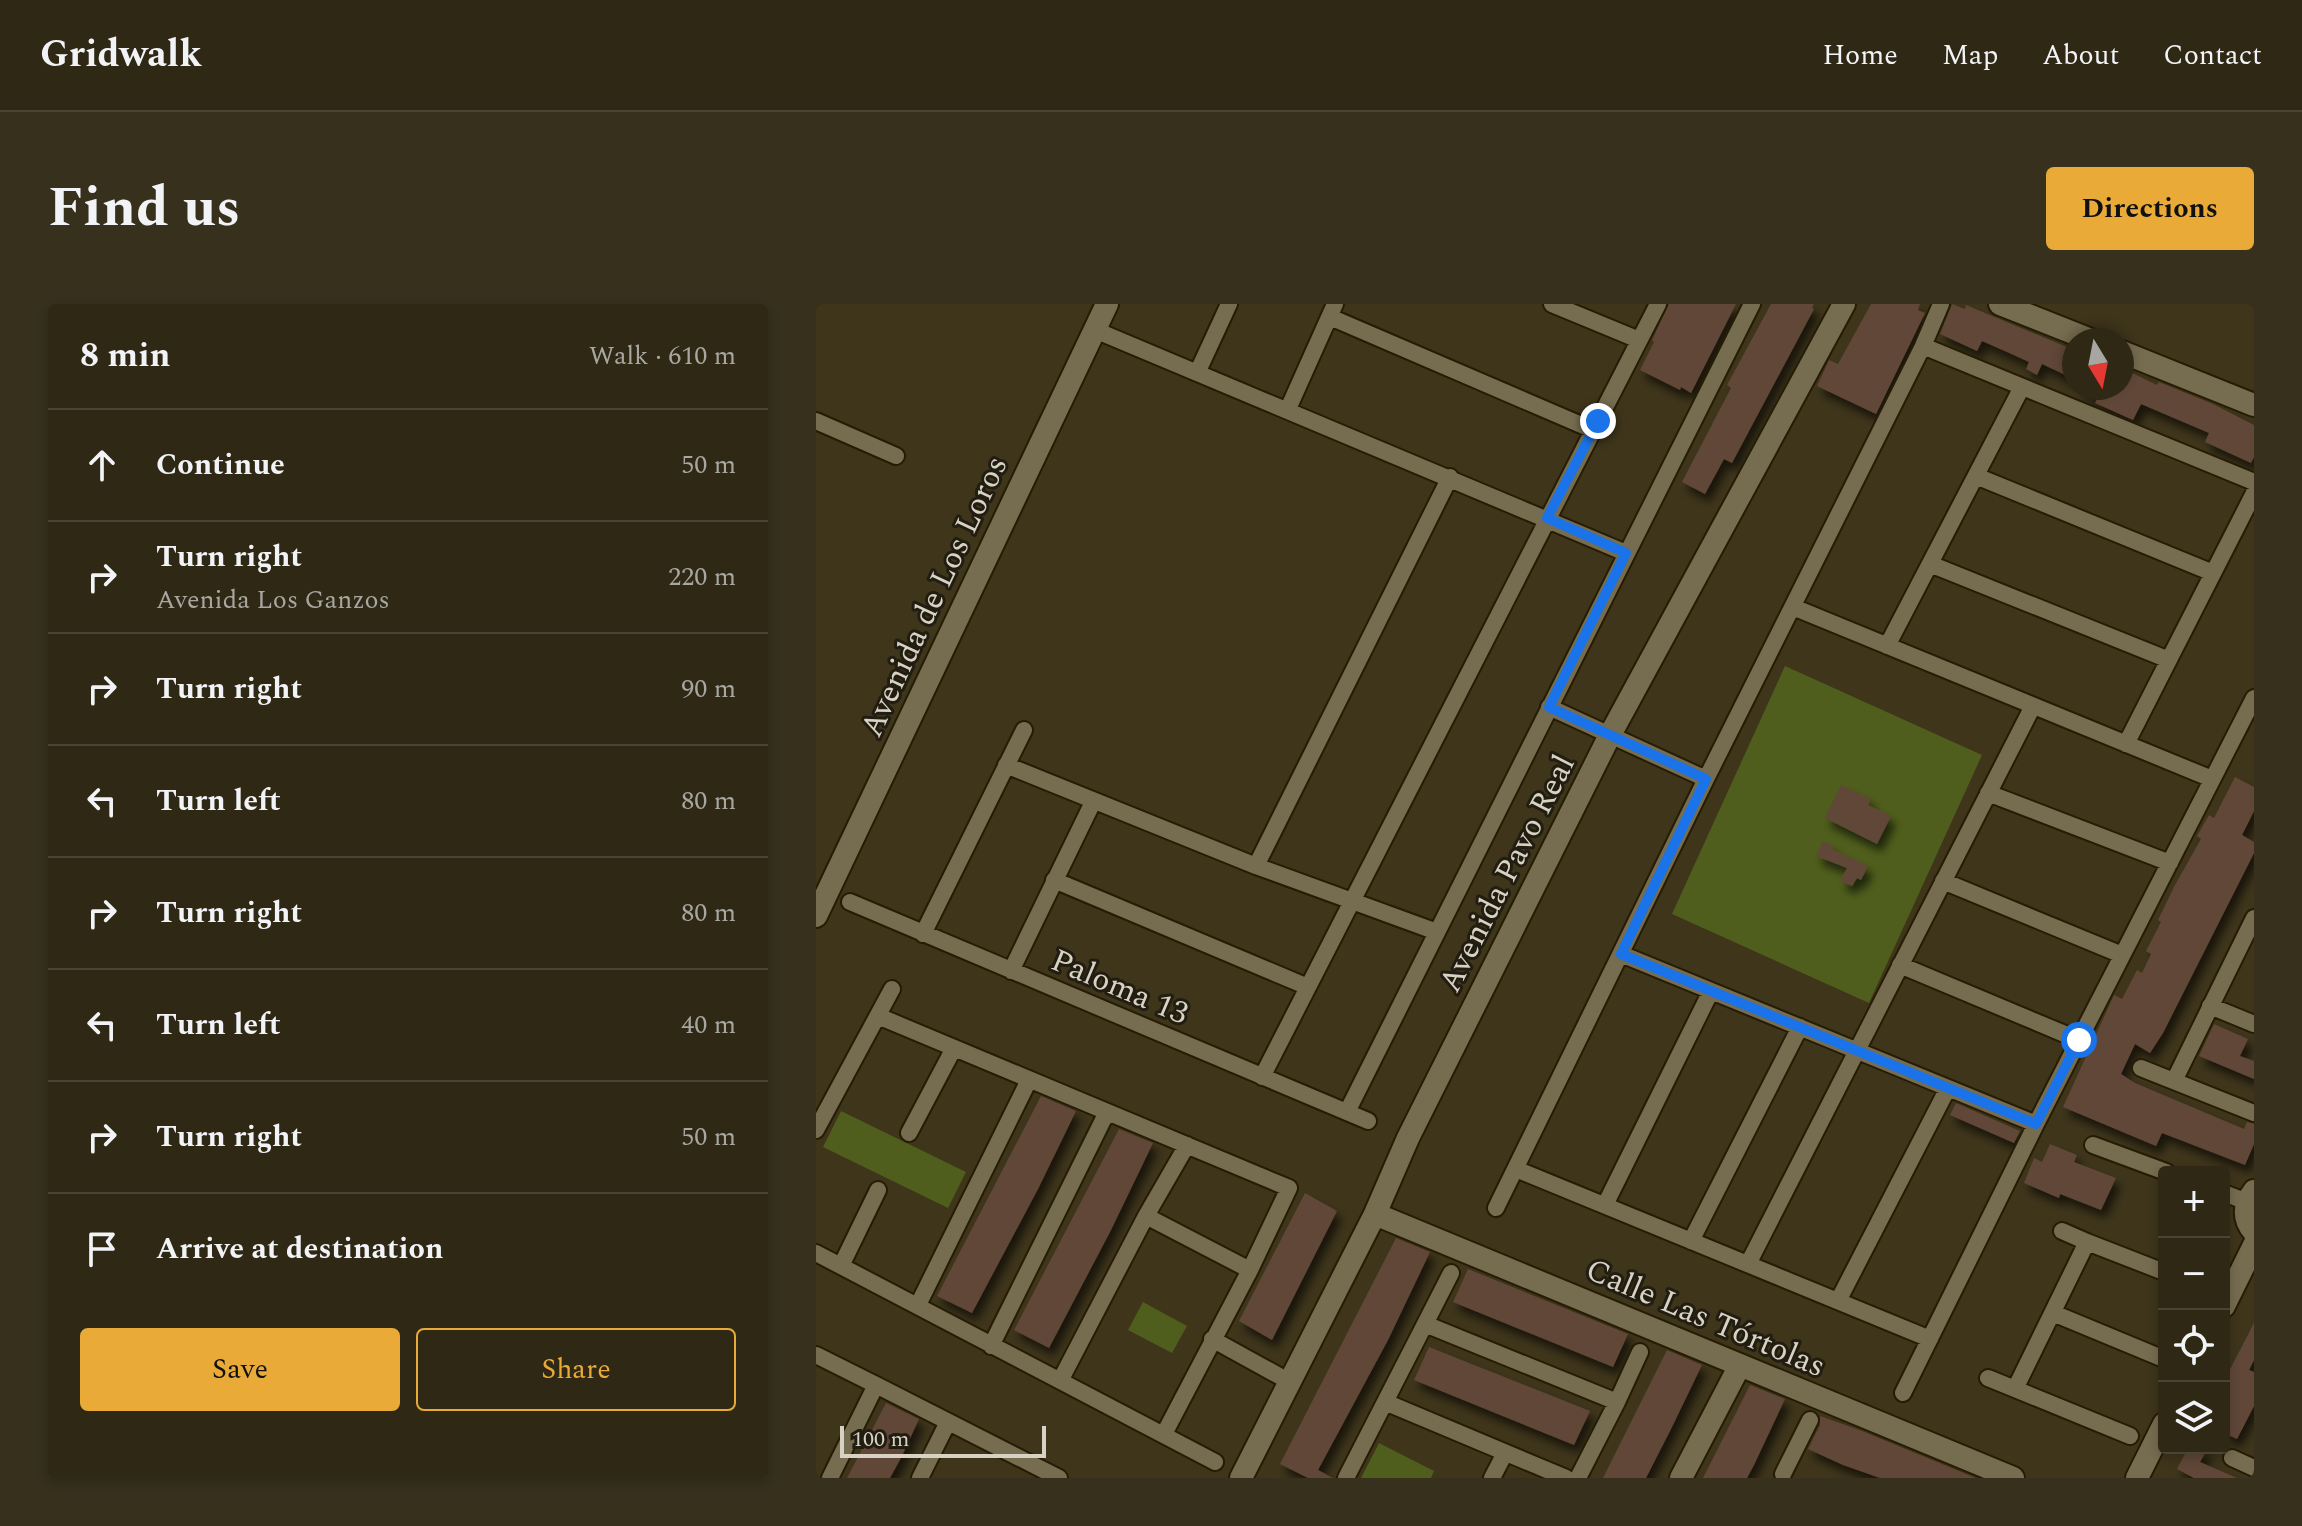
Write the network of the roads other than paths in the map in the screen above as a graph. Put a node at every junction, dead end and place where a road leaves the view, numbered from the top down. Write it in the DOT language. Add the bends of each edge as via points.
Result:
graph roads {
  1 [pos="1107,304"];
  2 [pos="1229,304"];
  3 [pos="1552,304"];
  4 [pos="1658,304"];
  5 [pos="1752,304"];
  6 [pos="1844,304"];
  7 [pos="1941,304"];
  8 [pos="2000,304"];
  9 [pos="1332,311"];
  10 [pos="2062,329"];
  11 [pos="1095,330"];
  12 [pos="1639,340"];
  13 [pos="1923,346"];
  14 [pos="2134,357"];
  15 [pos="1198,371"];
  16 [pos="2022,387"];
  17 [pos="2254,405"];
  18 [pos="1288,409"];
  19 [pos="816,421"];
  20 [pos="1593,430"];
  21 [pos="896,456"];
  22 [pos="1976,476"];
  23 [pos="1450,477"];
  24 [pos="2254,482"];
  25 [pos="2254,493"];
  26 [pos="1547,518"];
  27 [pos="1626,553"];
  28 [pos="1930,564"];
  29 [pos="2213,573"];
  30 [pos="1793,607"];
  31 [pos="1887,646"];
  32 [pos="2169,660"];
  33 [pos="2254,698"];
  34 [pos="2033,706"];
  35 [pos="1549,707"];
  36 [pos="1024,730"];
  37 [pos="1610,735"];
  38 [pos="2126,744"];
  39 [pos="1006,765"];
  40 [pos="1706,779"];
  41 [pos="2212,779"];
  42 [pos="1988,793"];
  43 [pos="1093,802"];
  44 [pos="2170,863"];
  45 [pos="1256,866"];
  46 [pos="1054,880"];
  47 [pos="1943,881"];
  48 [pos="1352,901"];
  49 [pos="850,902"];
  50 [pos="816,916"];
  51 [pos="2252,926"];
  52 [pos="1437,932"];
  53 [pos="923,934"];
  54 [pos="1621,954"];
  55 [pos="2122,955"];
  56 [pos="1900,965"];
  57 [pos="1011,971"];
  58 [pos="1308,987"];
  59 [pos="892,989"];
  60 [pos="1711,991"];
  61 [pos="2210,1006"];
  62 [pos="878,1016"];
  63 [pos="2254,1024"];
  64 [pos="1800,1027"];
  65 [pos="2079,1040"];
  66 [pos="954,1048"];
  67 [pos="1857,1050"];
  68 [pos="2141,1068"];
  69 [pos="1262,1077"];
  70 [pos="1029,1080"];
  71 [pos="2174,1081"];
  72 [pos="1948,1088"];
  73 [pos="1107,1112"];
  74 [pos="1347,1112"];
  75 [pos="2254,1113"];
  76 [pos="1368,1121"];
  77 [pos="2036,1124"];
  78 [pos="817,1126"];
  79 [pos="909,1133"];
  80 [pos="1187,1145"];
  81 [pos="2093,1145"];
  82 [pos="1516,1169"];
  83 [pos="2158,1169"];
  84 [pos="878,1190"];
  85 [pos="2230,1194"];
  86 [pos="2250,1196"];
  87 [pos="1605,1205"];
  88 [pos="1496,1208"];
  89 [pos="1375,1214"];
  90 [pos="1146,1216"];
  91 [pos="2062,1231"];
  92 [pos="2254,1232"];
  93 [pos="1691,1241"];
  94 [pos="2087,1242"];
  95 [pos="2254,1245"];
  96 [pos="816,1253"];
  97 [pos="1748,1264"];
  98 [pos="841,1266"];
  99 [pos="1250,1270"];
  100 [pos="2158,1270"];
  101 [pos="1451,1273"];
  102 [pos="2230,1291"];
  103 [pos="1838,1301"];
  104 [pos="918,1305"];
  105 [pos="2053,1313"];
  106 [pos="1425,1324"];
  107 [pos="1212,1339"];
  108 [pos="1930,1339"];
  109 [pos="991,1346"];
  110 [pos="1640,1352"];
  111 [pos="816,1355"];
  112 [pos="2158,1357"];
  113 [pos="1740,1365"];
  114 [pos="1988,1378"];
  115 [pos="1060,1381"];
  116 [pos="1290,1382"];
  117 [pos="876,1385"];
  118 [pos="2015,1389"];
  119 [pos="1903,1393"];
  120 [pos="1385,1402"];
  121 [pos="1617,1402"];
  122 [pos="1810,1420"];
  123 [pos="948,1422"];
  124 [pos="1164,1434"];
  125 [pos="2130,1436"];
  126 [pos="2158,1436"];
  127 [pos="1505,1453"];
  128 [pos="2232,1458"];
  129 [pos="1215,1462"];
  130 [pos="2254,1468"];
  131 [pos="1056,1477"];
  132 [pos="1785,1477"];
  133 [pos="830,1478"];
  134 [pos="920,1478"];
  135 [pos="1241,1478"];
  136 [pos="1346,1478"];
  137 [pos="1492,1478"];
  138 [pos="1566,1478"];
  139 [pos="1578,1478"];
  140 [pos="1681,1478"];
  141 [pos="2013,1478"];
  142 [pos="2137,1478"];
  1 -- 11 [label="street, Avenida de Los Loros"];
  2 -- 15 [label="street"];
  3 -- 12 [label="street"];
  4 -- 12 [label="street"];
  5 -- 27 [label="street"];
  6 -- 37 [label="street, Avenida Pavo Real"];
  7 -- 13 [label="street"];
  8 -- 10 [label="street"];
  9 -- 18 [label="street"];
  9 -- 20 [label="street"];
  11 -- 15 [label="street"];
  11 -- 50 [label="street, Avenida de Los Loros"];
  12 -- 20 [label="street"];
  13 -- 16 [label="street"];
  13 -- 30 [label="street"];
  14 -- 17 [label="street"];
  15 -- 18 [label="street"];
  16 -- 22 [label="street"];
  16 -- 24 [label="street"];
  18 -- 23 [label="street"];
  19 -- 21 [label="street"];
  20 -- 26 [label="street"];
  22 -- 28 [label="street"];
  22 -- 29 [label="street"];
  23 -- 26 [label="street"];
  23 -- 45 [label="street"];
  25 -- 29 [label="street"];
  26 -- 27 [label="street"];
  26 -- 48 [label="street"];
  27 -- 35 [label="street"];
  28 -- 31 [label="street"];
  28 -- 32 [label="street"];
  29 -- 32 [label="street"];
  30 -- 31 [label="street"];
  30 -- 40 [label="street"];
  31 -- 34 [label="street"];
  32 -- 38 [label="street"];
  33 -- 41 [label="street"];
  34 -- 38 [label="street"];
  34 -- 42 [label="street"];
  35 -- 37 [label="street"];
  35 -- 52 [label="street"];
  36 -- 39 [label="street"];
  37 -- 40 [label="street"];
  37 -- 89 [label="street, Avenida Pavo Real"];
  38 -- 41 [label="street"];
  39 -- 43 [label="street"];
  39 -- 53 [label="street"];
  40 -- 54 [label="street"];
  41 -- 44 [label="street"];
  42 -- 44 [label="street"];
  42 -- 47 [label="street"];
  43 -- 45 [label="street"];
  43 -- 46 [label="street"];
  44 -- 55 [label="street"];
  45 -- 48 [label="street"];
  46 -- 57 [label="street"];
  46 -- 58 [label="street"];
  47 -- 55 [label="street"];
  47 -- 56 [label="street"];
  48 -- 52 [label="street"];
  48 -- 58 [label="street"];
  49 -- 53 [label="street, Paloma 13"];
  51 -- 61 [label="street"];
  52 -- 74 [label="street"];
  53 -- 57 [label="street, Paloma 13"];
  54 -- 60 [label="street"];
  54 -- 82 [label="street"];
  55 -- 65 [label="street"];
  56 -- 65 [label="street"];
  56 -- 67 [label="street"];
  57 -- 69 [label="street, Paloma 13"];
  58 -- 69 [label="street"];
  59 -- 62 [label="street"];
  60 -- 64 [label="street"];
  60 -- 87 [label="street"];
  61 -- 63 [label="street"];
  61 -- 71 [label="street"];
  62 -- 66 [label="street"];
  62 -- 78 [label="street"];
  64 -- 67 [label="street"];
  64 -- 93 [label="street"];
  65 -- 77 [label="street"];
  66 -- 70 [label="street"];
  66 -- 79 [label="street"];
  67 -- 72 [label="street"];
  67 -- 97 [label="street"];
  68 -- 71 [label="street"];
  69 -- 74 [label="street, Paloma 13"];
  70 -- 73 [label="street"];
  70 -- 104 [label="street"];
  71 -- 75 [label="street"];
  72 -- 77 [label="street"];
  72 -- 103 [label="street"];
  73 -- 80 [label="street"];
  73 -- 109 [label="street"];
  74 -- 76 [label="street, Paloma 13"];
  77 -- 108 [label="street"];
  80 -- 90 [label="street"];
  80 -- 99 [label="street" via="1289,1188"];
  81 -- 83 [label="street"];
  82 -- 87 [label="street"];
  82 -- 88 [label="street"];
  84 -- 98 [label="street"];
  85 -- 86 [label="street"];
  86 -- 92 [label="street" via="2245,1217"];
  87 -- 93 [label="street"];
  89 -- 113 [label="street, Calle Las Tórtolas"];
  89 -- 116 [label="street, Avenida Pavo Real"];
  90 -- 99 [label="street"];
  90 -- 115 [label="street"];
  91 -- 94 [label="street"];
  93 -- 97 [label="street"];
  94 -- 100 [label="street"];
  94 -- 105 [label="street"];
  95 -- 102 [label="street"];
  96 -- 98 [label="street"];
  97 -- 103 [label="street"];
  98 -- 104 [label="street"];
  99 -- 107 [label="street"];
  101 -- 106 [label="street"];
  103 -- 108 [label="street"];
  104 -- 109 [label="street"];
  105 -- 112 [label="street"];
  105 -- 118 [label="street"];
  106 -- 120 [label="street"];
  106 -- 121 [label="street"];
  107 -- 116 [label="street"];
  107 -- 124 [label="street"];
  108 -- 119 [label="street"];
  109 -- 115 [label="street"];
  110 -- 121 [label="street"];
  111 -- 117 [label="street"];
  113 -- 140 [label="street"];
  113 -- 141 [label="street, Calle Las Tórtolas"];
  114 -- 118 [label="street"];
  115 -- 124 [label="street"];
  116 -- 135 [label="street, Avenida Pavo Real"];
  117 -- 123 [label="street"];
  117 -- 133 [label="street"];
  118 -- 125 [label="street"];
  120 -- 127 [label="street"];
  120 -- 136 [label="street"];
  121 -- 139 [label="street"];
  122 -- 132 [label="street"];
  123 -- 131 [label="street"];
  123 -- 134 [label="street"];
  124 -- 129 [label="street"];
  126 -- 142 [label="street"];
  127 -- 137 [label="street"];
  127 -- 138 [label="street"];
  128 -- 130 [label="street"];
}
